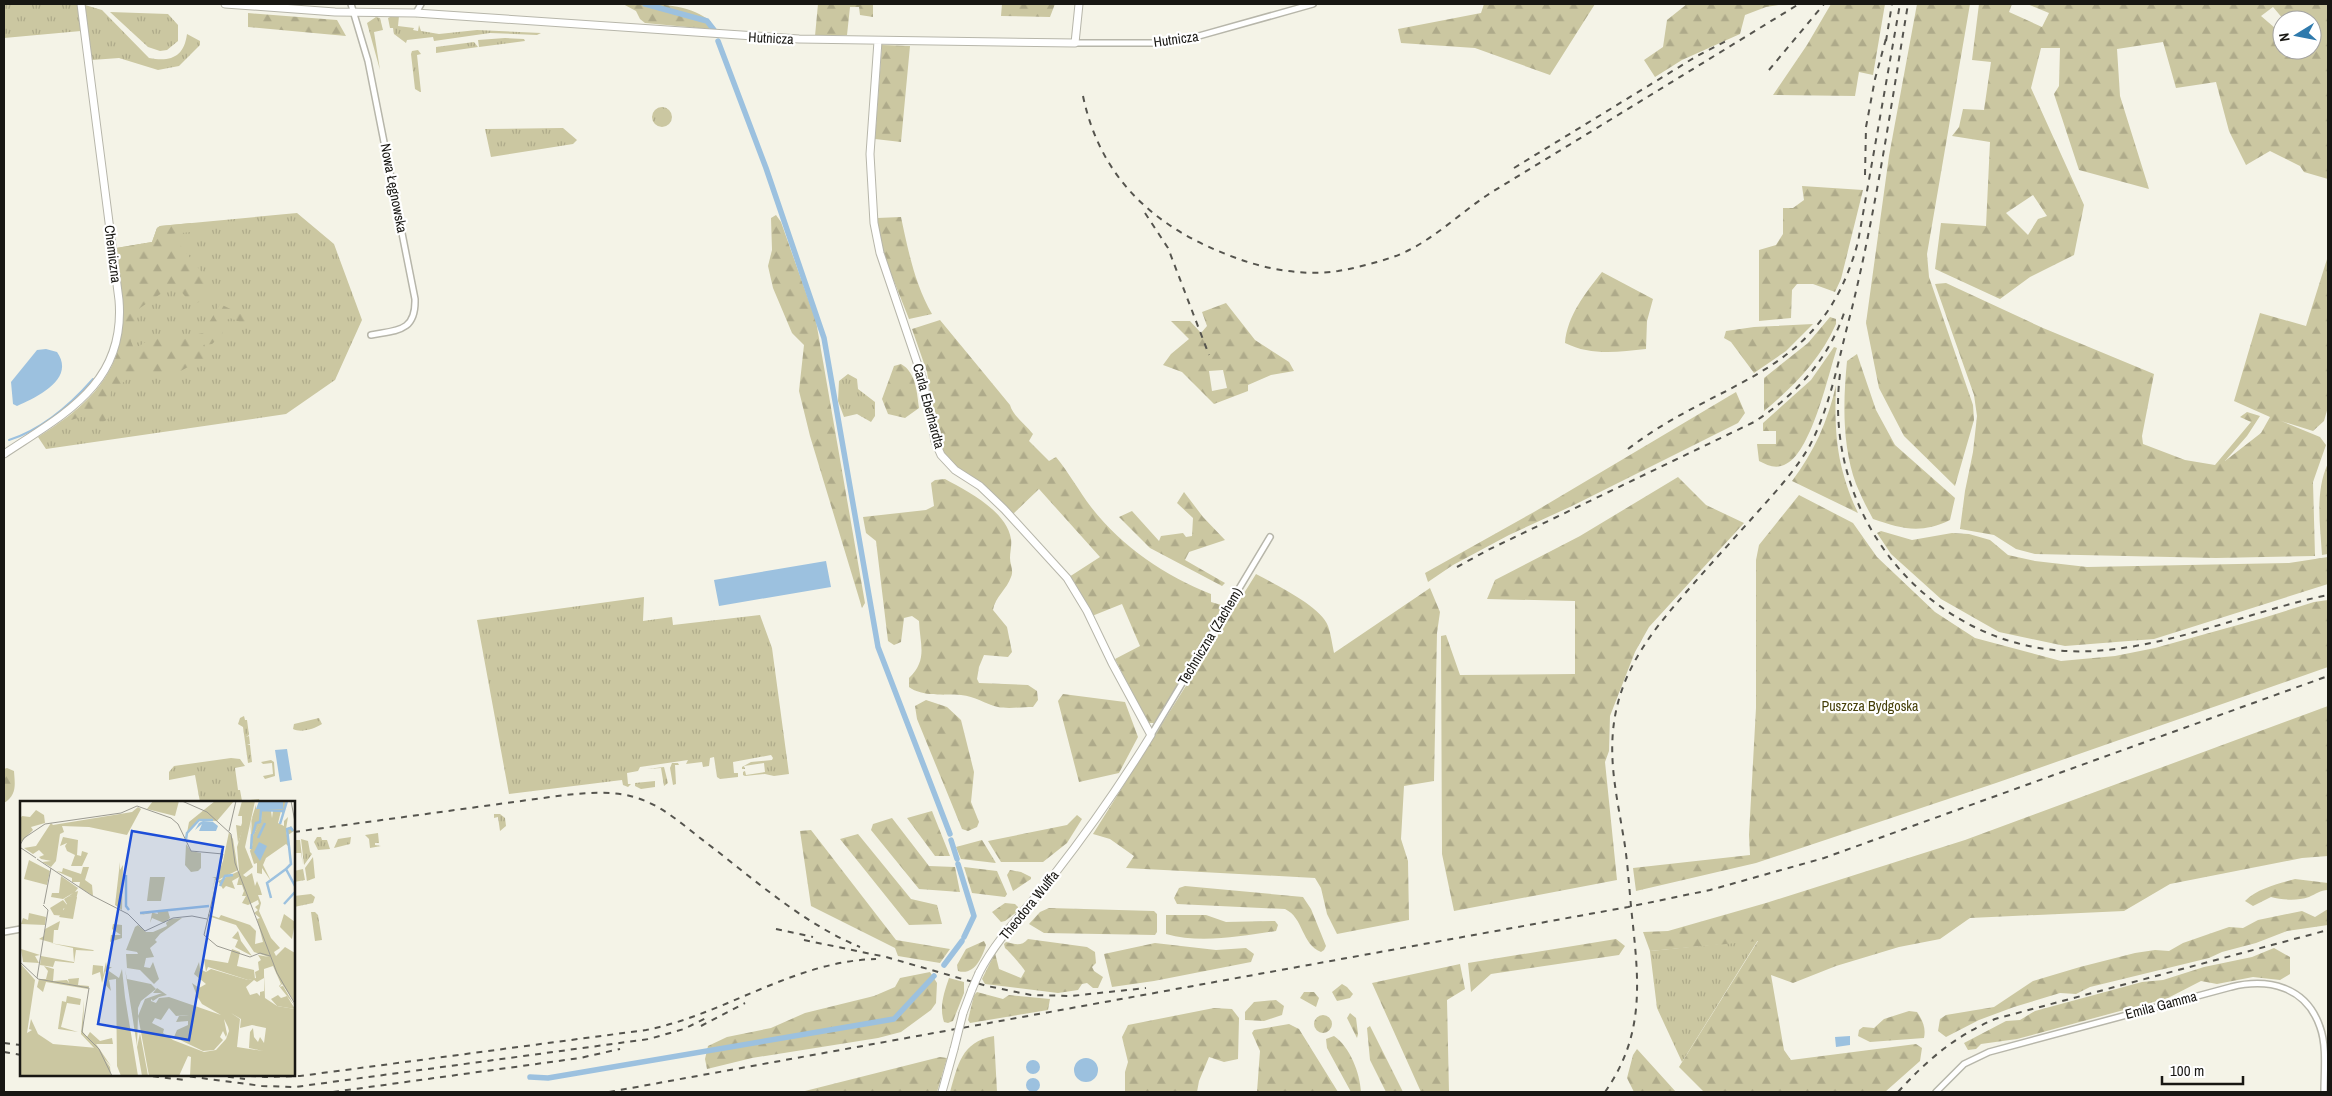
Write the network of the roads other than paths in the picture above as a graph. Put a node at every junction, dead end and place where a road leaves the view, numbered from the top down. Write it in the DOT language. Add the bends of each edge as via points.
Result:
graph roads {
  1 [pos="81,4"];
  2 [pos="225,4"];
  3 [pos="351,4"];
  4 [pos="421,4"];
  5 [pos="1079,4"];
  6 [pos="1314,4"];
  7 [pos="354,12"];
  8 [pos="416,13"];
  9 [pos="878,41"];
  10 [pos="1075,43"];
  11 [pos="371,335"];
  12 [pos="4,454"];
  13 [pos="1270,537"];
  14 [pos="1150,735"];
  15 [pos="20,930"];
  16 [pos="4,932"];
  17 [pos="942,1092"];
  18 [pos="1936,1092"];
  19 [pos="2324,1092"];
  1 -- 12 [label="street, Chemiczna" via="120,300 119,334 109,365 84,397 66,413"];
  2 -- 7 [label="street, Hutnicza"];
  3 -- 7 [label="street, Nowa Łęgnowska"];
  4 -- 8 [label="street"];
  5 -- 10 [label="street"];
  6 -- 10 [label="street, Hutnicza" via="1188,40"];
  7 -- 8 [label="street, Hutnicza"];
  7 -- 11 [label="street, Nowa Łęgnowska" via="368,60 414,299 413,318 406,326"];
  8 -- 9 [label="street, Hutnicza" via="725,35"];
  9 -- 10 [label="street, Hutnicza"];
  9 -- 14 [label="street, Carla Eberhardta" via="870,154 874,223 880,253 923,380 935,442 941,455 955,470 980,486 1004,509 1067,578 1087,610"];
  13 -- 14 [label="street, Techniczna (Zachem)"];
  14 -- 17 [label="street, Theodora Wulffa, bridge" via="1096,818 994,947 979,973 963,1013"];
  15 -- 16 [label="street"];
  18 -- 19 [label="street, Emila Gamma" via="1964,1064 1988,1052 2260,982 2288,990 2302,999 2314,1014 2323,1038"];
}
